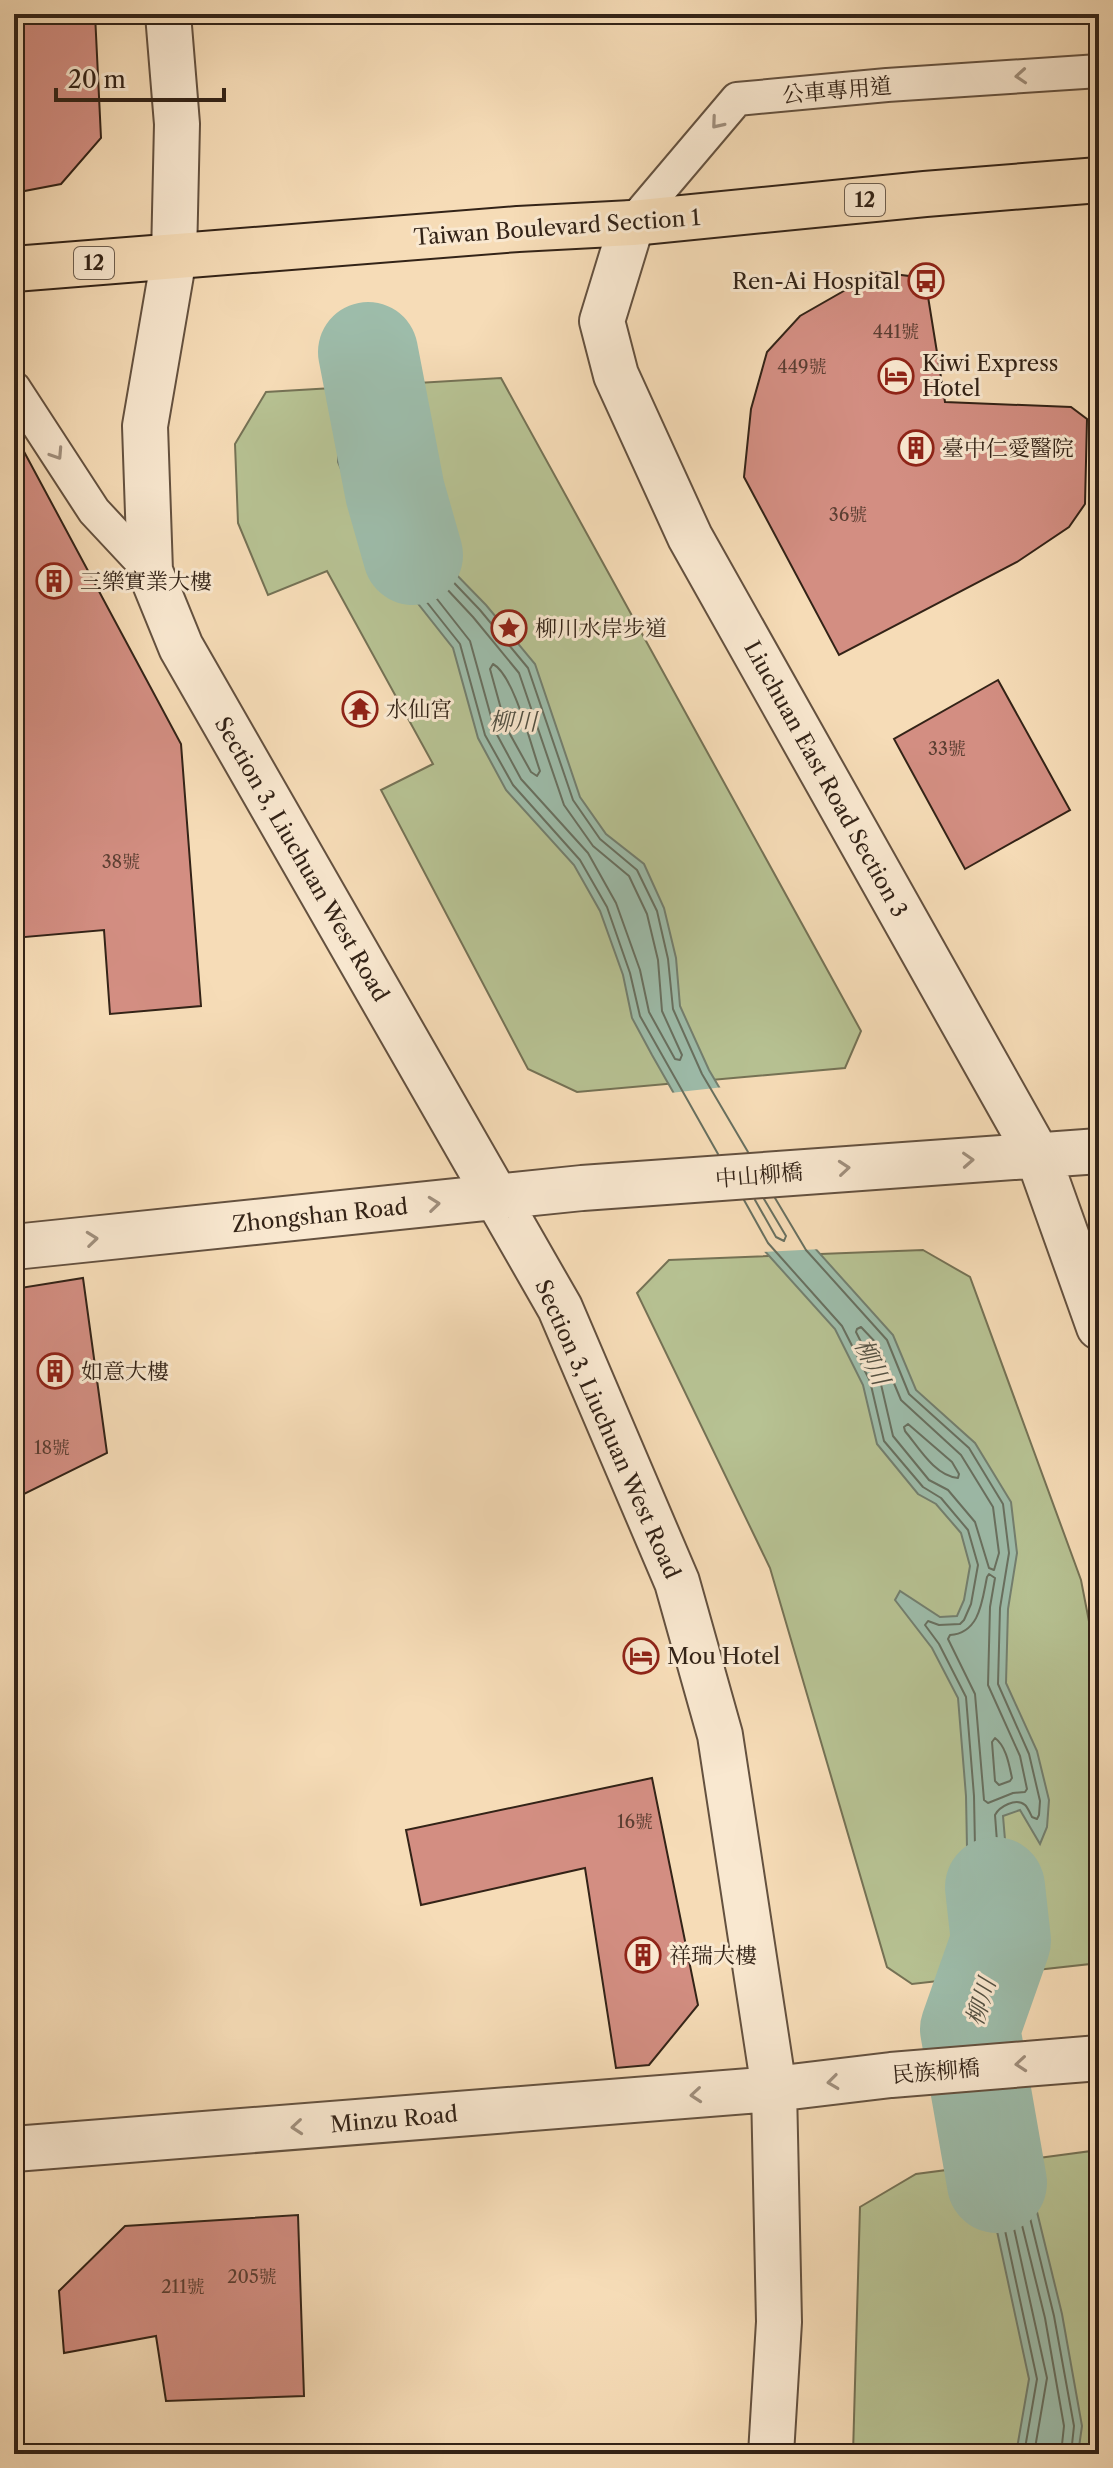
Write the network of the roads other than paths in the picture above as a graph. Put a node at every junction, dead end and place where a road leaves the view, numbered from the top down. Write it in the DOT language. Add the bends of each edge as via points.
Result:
graph roads {
  1 [pos="168,14"];
  2 [pos="1099,71"];
  3 [pos="1099,180"];
  4 [pos="632,223"];
  5 [pos="174,257"];
  6 [pos="14,269"];
  7 [pos="14,388"];
  8 [pos="150,571"];
  9 [pos="1099,1151"];
  10 [pos="1038,1156"];
  11 [pos="627,1186"];
  12 [pos="498,1197"];
  13 [pos="14,1247"];
  14 [pos="1099,1327"];
  15 [pos="1099,2058"];
  16 [pos="774,2089"];
  17 [pos="14,2149"];
  18 [pos="771,2454"];
  1 -- 5 [label="street, Section 3, Liuchuan West Road" via="177,124"];
  2 -- 4 [label="lane, 公車專用道, one-way" via="737,99"];
  3 -- 4 [label="main road, Taiwan Boulevard Section 1 / 12"];
  4 -- 5 [label="main road, Taiwan Boulevard Section 1 / 12"];
  4 -- 10 [label="street, Liuchuan East Road Section 3" via="602,321 616,375 690,537"];
  5 -- 6 [label="main road, Taiwan Boulevard Section 1 / 12"];
  5 -- 8 [label="street, Section 3, Liuchuan West Road" via="145,426"];
  7 -- 8 [label="lane, one-way" via="94,511"];
  8 -- 12 [label="street, Section 3, Liuchuan West Road" via="181,647"];
  9 -- 10 [label="street"];
  11 -- 10 [label="street, 中山柳橋, one-way"];
  10 -- 14 [label="street, Liuchuan East Road Section 3"];
  11 -- 12 [label="street, Zhongshan Road"];
  13 -- 12 [label="street, Zhongshan Road, one-way"];
  12 -- 16 [label="street, Section 3, Liuchuan West Road" via="560,1308 677,1582 720,1735"];
  15 -- 16 [label="street, 民族柳橋, one-way"];
  16 -- 17 [label="street, Minzu Road, one-way"];
  16 -- 18 [label="street, Section 3, Liuchuan West Road" via="779,2322"];
}
